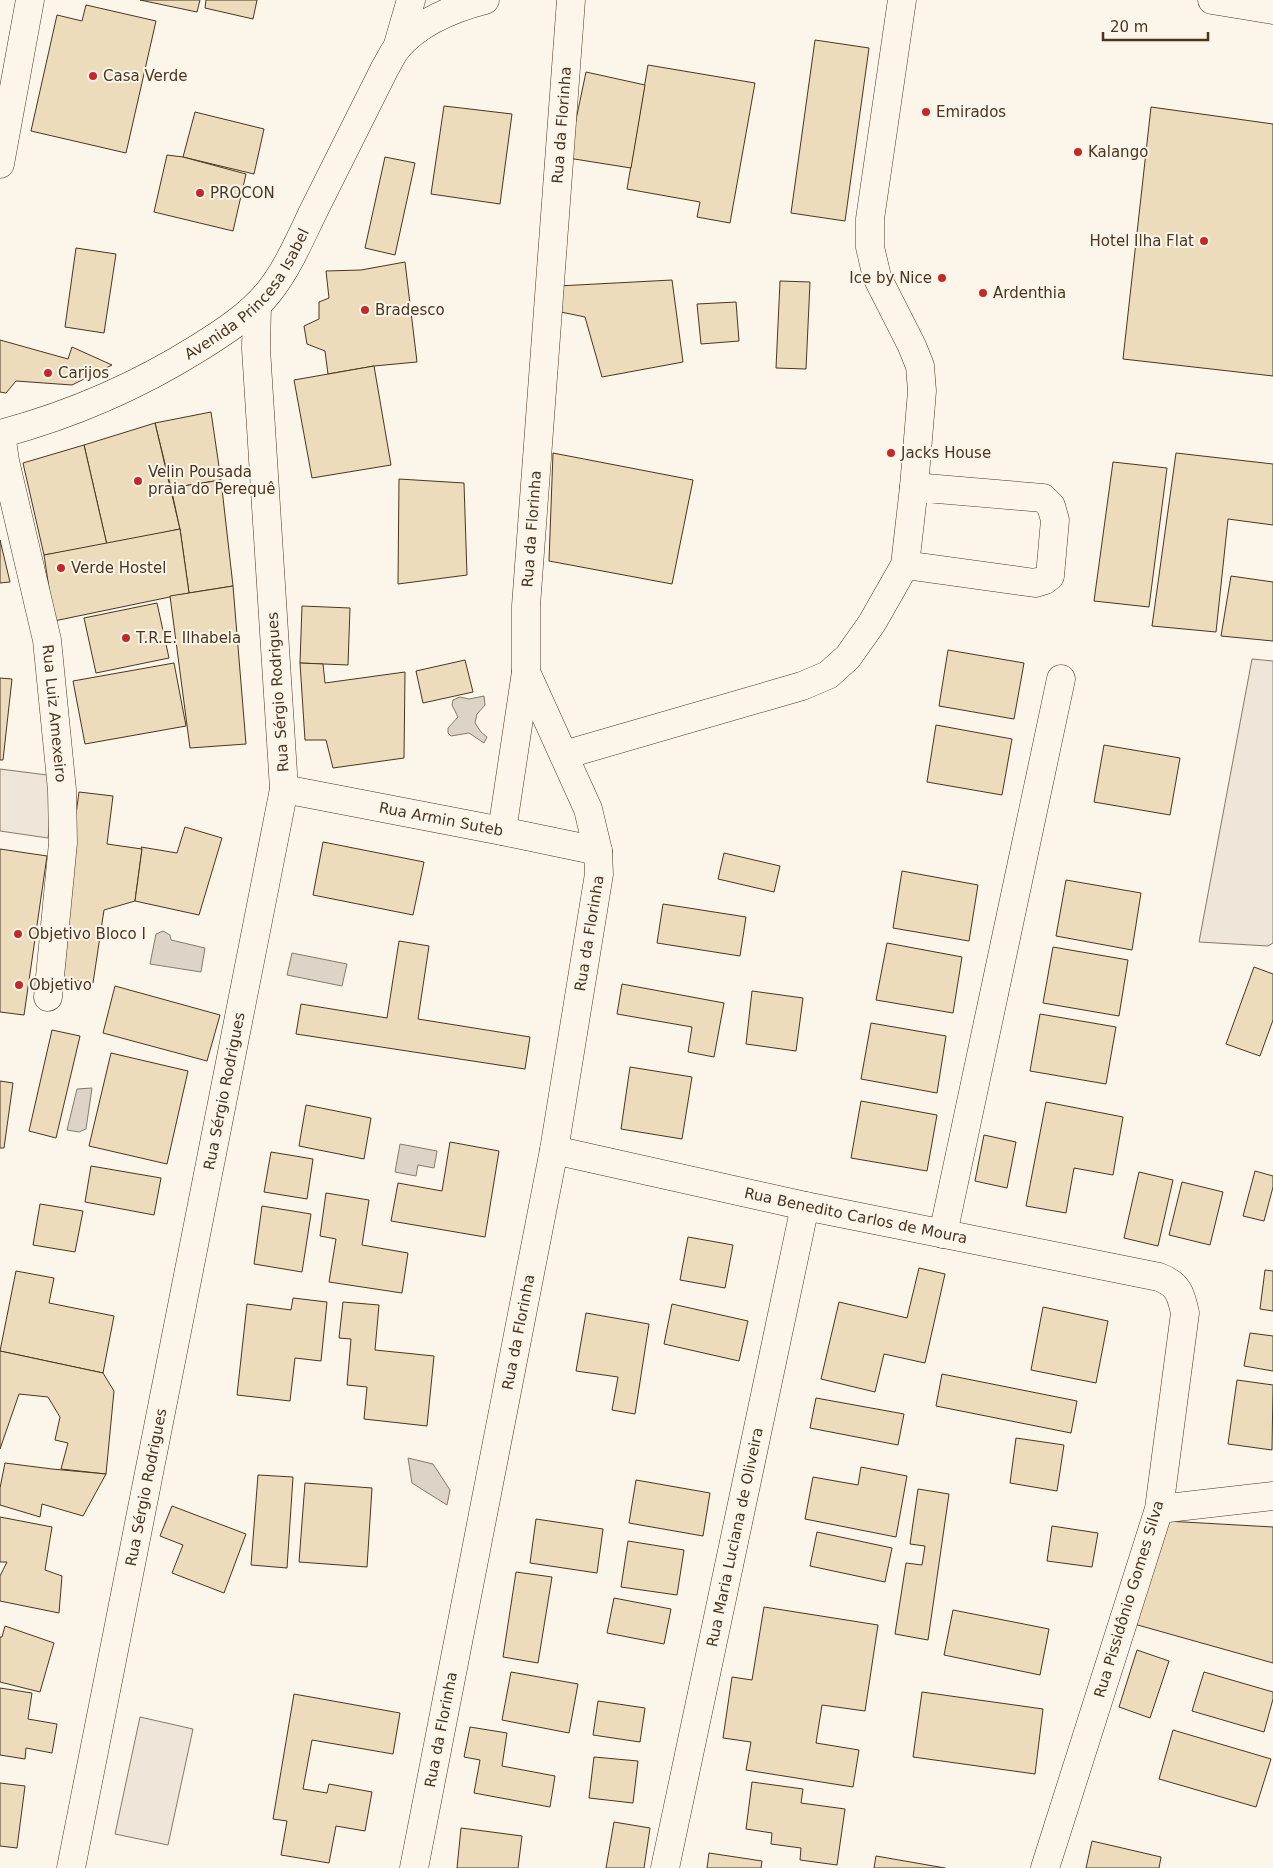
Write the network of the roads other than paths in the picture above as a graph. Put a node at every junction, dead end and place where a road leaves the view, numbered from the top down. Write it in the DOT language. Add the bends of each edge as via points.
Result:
graph roads {
  1 [pos="30,0"];
  2 [pos="411,0"];
  3 [pos="485,0"];
  4 [pos="571,0"];
  5 [pos="902,0"];
  6 [pos="1212,0"];
  7 [pos="1273,10"];
  8 [pos="397,48"];
  9 [pos="0,164"];
  10 [pos="257,305"];
  11 [pos="0,434"];
  12 [pos="914,487"];
  13 [pos="905,565"];
  14 [pos="526,672"];
  15 [pos="1061,679"];
  16 [pos="564,755"];
  17 [pos="284,789"];
  18 [pos="502,830"];
  19 [pos="598,851"];
  20 [pos="48,997"];
  21 [pos="554,1150"];
  22 [pos="805,1206"];
  23 [pos="942,1234"];
  24 [pos="1158,1277"];
  25 [pos="1273,1496"];
  26 [pos="1159,1509"];
  27 [pos="71,1868"];
  28 [pos="414,1868"];
  29 [pos="665,1868"];
  30 [pos="1045,1868"];
  1 -- 9 [label="street"];
  2 -- 8 [label="street, Avenida Princesa Isabel"];
  3 -- 8 [label="street, Avenida Princesa Isabel" via="434,20"];
  4 -- 14 [label="street, Rua da Florinha" via="526,606"];
  5 -- 12 [label="street" via="870,219 870,247 877,277 920,366 922,391"];
  6 -- 7 [label="street"];
  8 -- 10 [label="street, Avenida Princesa Isabel" via="291,256"];
  10 -- 11 [label="street, Avenida Princesa Isabel" via="220,335 135,384 60,416"];
  10 -- 17 [label="street, Rua Sérgio Rodrigues" via="256,349"];
  11 -- 20 [label="street, Rua Luiz Amexeiro" via="47,640 62,790 63,843"];
  12 -- 13 [label="street"];
  12 -- 13 [label="street" via="1043,498 1052,506 1055,520 1050,576 1036,583"];
  13 -- 16 [label="street" via="872,623 848,657 828,675 802,686"];
  14 -- 16 [label="street, Rua da Florinha"];
  14 -- 18 [label="street"];
  15 -- 23 [label="street"];
  16 -- 19 [label="street, Rua da Florinha" via="588,809"];
  17 -- 18 [label="street, Rua Armin Suteb"];
  17 -- 27 [label="street, Rua Sérgio Rodrigues"];
  18 -- 19 [label="street, Rua Armin Suteb"];
  19 -- 21 [label="street, Rua da Florinha" via="599,874"];
  21 -- 22 [label="street, Rua Benedito Carlos de Moura"];
  21 -- 28 [label="street, Rua da Florinha"];
  22 -- 23 [label="street, Rua Benedito Carlos de Moura"];
  22 -- 29 [label="street, Rua Maria Luciana de Oliveira"];
  23 -- 24 [label="street, Rua Benedito Carlos de Moura"];
  24 -- 26 [label="street, Rua Pissidônio Gomes Silva" via="1172,1282 1182,1297 1185,1313"];
  25 -- 26 [label="street"];
  26 -- 30 [label="street, Rua Pissidônio Gomes Silva"];
}
